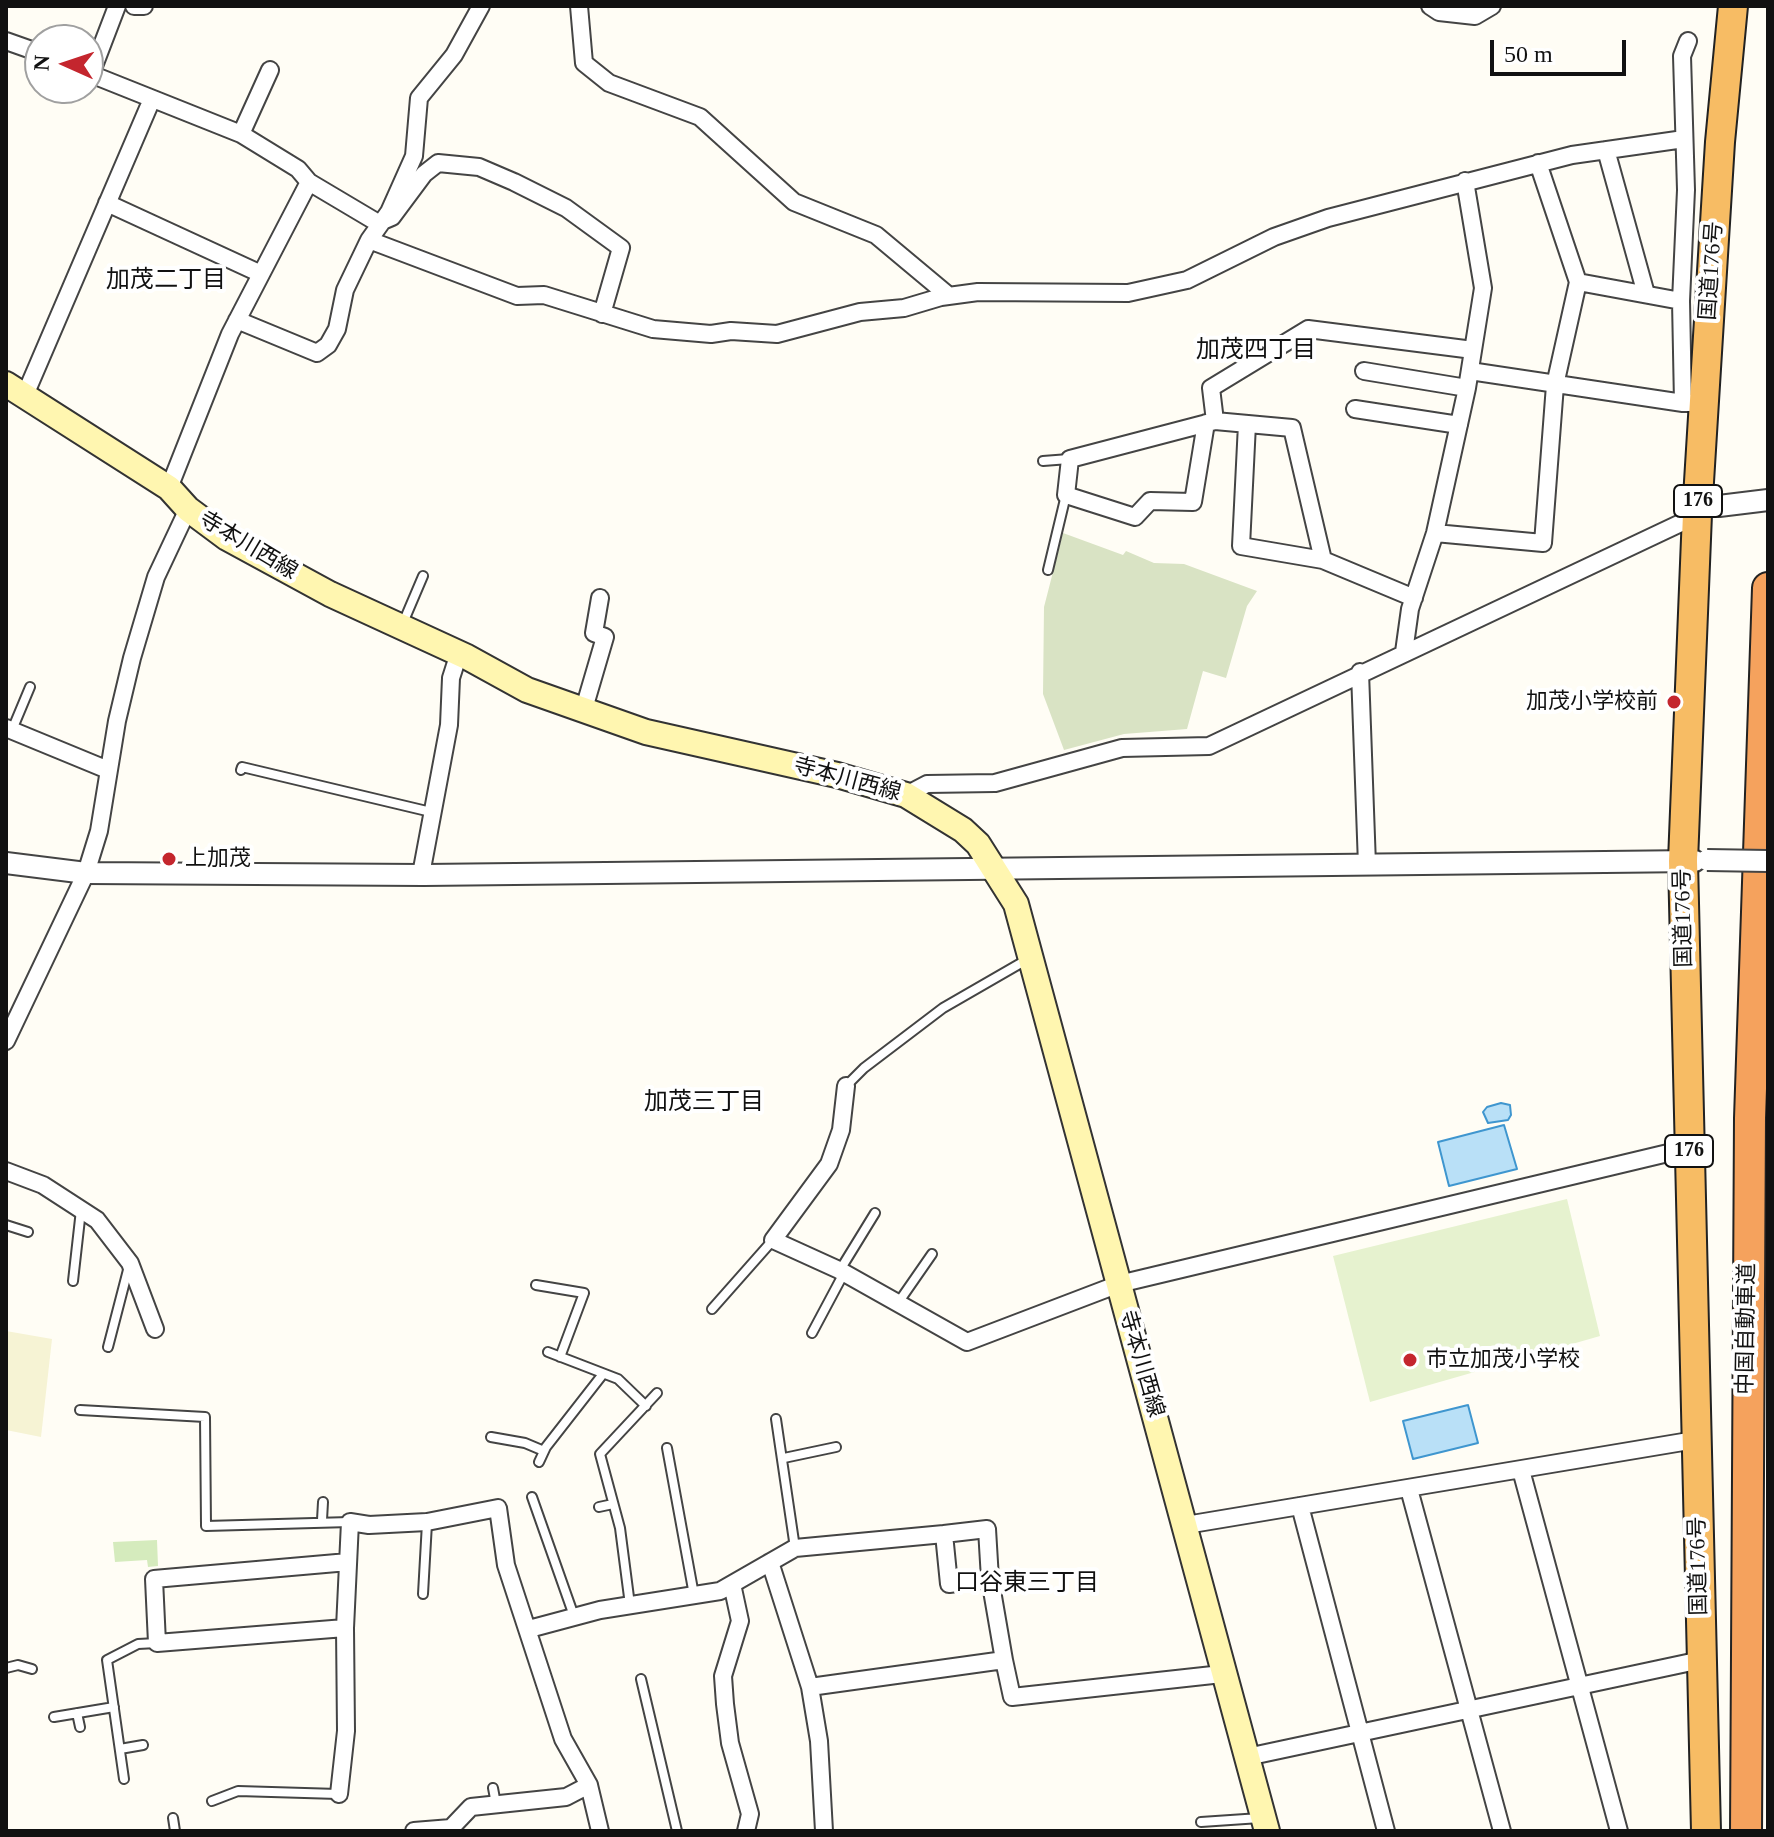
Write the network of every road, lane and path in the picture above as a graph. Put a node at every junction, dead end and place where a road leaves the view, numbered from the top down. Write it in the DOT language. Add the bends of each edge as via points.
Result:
graph roads {
  1 [pos="117,6"];
  2 [pos="134,6"];
  3 [pos="144,6"];
  4 [pos="481,6"];
  5 [pos="579,6"];
  6 [pos="1430,6"];
  7 [pos="1492,6"];
  8 [pos="1725,6"];
  9 [pos="1733,6"];
  10 [pos="104,38"];
  11 [pos="1688,41"];
  12 [pos="270,70"];
  13 [pos="104,80"];
  14 [pos="152,99"];
  15 [pos="241,134"];
  16 [pos="1684,139"];
  17 [pos="1720,142"];
  18 [pos="1606,150"];
  19 [pos="1538,163"];
  20 [pos="1465,181"];
  21 [pos="309,182"];
  22 [pos="107,203"];
  23 [pos="378,223"];
  24 [pos="369,240"];
  25 [pos="259,273"];
  26 [pos="1578,282"];
  27 [pos="1646,294"];
  28 [pos="949,296"];
  29 [pos="1681,301"];
  30 [pos="602,314"];
  31 [pos="237,320"];
  32 [pos="1473,350"];
  33 [pos="1364,371"];
  34 [pos="1469,379"];
  35 [pos="1555,385"];
  36 [pos="16,390"];
  37 [pos="1694,403"];
  38 [pos="1355,409"];
  39 [pos="1211,422"];
  40 [pos="1247,424"];
  41 [pos="1459,425"];
  42 [pos="1070,459"];
  43 [pos="1043,461"];
  44 [pos="169,488"];
  45 [pos="1066,495"];
  46 [pos="1768,500"];
  47 [pos="188,509"];
  48 [pos="1708,510"];
  49 [pos="1435,533"];
  50 [pos="1323,560"];
  51 [pos="1048,570"];
  52 [pos="423,576"];
  53 [pos="1768,588"];
  54 [pos="600,598"];
  55 [pos="1414,598"];
  56 [pos="401,628"];
  57 [pos="1404,652"];
  58 [pos="459,653"];
  59 [pos="1360,672"];
  60 [pos="30,687"];
  61 [pos="583,712"];
  62 [pos="9,729"];
  63 [pos="242,767"];
  64 [pos="108,770"];
  65 [pos="906,795"];
  66 [pos="431,812"];
  67 [pos="1695,861"];
  68 [pos="1768,861"];
  69 [pos="6,863"];
  70 [pos="1367,865"];
  71 [pos="995,867"];
  72 [pos="86,873"];
  73 [pos="424,875"];
  74 [pos="1031,958"];
  75 [pos="6,1041"];
  76 [pos="846,1086"];
  77 [pos="1689,1148"];
  78 [pos="6,1171"];
  79 [pos="81,1210"];
  80 [pos="875,1213"];
  81 [pos="6,1225"];
  82 [pos="28,1232"];
  83 [pos="773,1240"];
  84 [pos="932,1254"];
  85 [pos="130,1263"];
  86 [pos="842,1272"];
  87 [pos="73,1281"];
  88 [pos="1119,1284"];
  89 [pos="536,1285"];
  90 [pos="898,1303"];
  91 [pos="712,1309"];
  92 [pos="155,1329"];
  93 [pos="812,1333"];
  94 [pos="108,1347"];
  95 [pos="548,1352"];
  96 [pos="560,1357"];
  97 [pos="603,1374"];
  98 [pos="657,1393"];
  99 [pos="646,1406"];
  100 [pos="80,1410"];
  101 [pos="776,1419"];
  102 [pos="491,1437"];
  103 [pos="1695,1440"];
  104 [pos="836,1447"];
  105 [pos="667,1448"];
  106 [pos="544,1451"];
  107 [pos="784,1458"];
  108 [pos="539,1462"];
  109 [pos="1521,1470"];
  110 [pos="1409,1489"];
  111 [pos="532,1497"];
  112 [pos="323,1502"];
  113 [pos="613,1504"];
  114 [pos="1300,1506"];
  115 [pos="599,1507"];
  116 [pos="322,1520"];
  117 [pos="350,1522"];
  118 [pos="427,1522"];
  119 [pos="1186,1525"];
  120 [pos="944,1534"];
  121 [pos="795,1548"];
  122 [pos="348,1562"];
  123 [pos="770,1562"];
  124 [pos="990,1579"];
  125 [pos="732,1584"];
  126 [pos="423,1594"];
  127 [pos="694,1595"];
  128 [pos="630,1605"];
  129 [pos="575,1617"];
  130 [pos="345,1628"];
  131 [pos="529,1629"];
  132 [pos="157,1643"];
  133 [pos="1004,1660"];
  134 [pos="1701,1660"];
  135 [pos="6,1668"];
  136 [pos="32,1669"];
  137 [pos="1222,1674"];
  138 [pos="641,1679"];
  139 [pos="810,1687"];
  140 [pos="1580,1688"];
  141 [pos="114,1707"];
  142 [pos="1469,1710"];
  143 [pos="77,1713"];
  144 [pos="54,1717"];
  145 [pos="80,1727"];
  146 [pos="1360,1734"];
  147 [pos="143,1745"];
  148 [pos="120,1749"];
  149 [pos="1247,1757"];
  150 [pos="124,1779"];
  151 [pos="273,1781"];
  152 [pos="589,1785"];
  153 [pos="272,1792"];
  154 [pos="339,1794"];
  155 [pos="212,1801"];
  156 [pos="173,1818"];
  157 [pos="1201,1822"];
  158 [pos="1265,1824"];
  159 [pos="175,1831"];
  160 [pos="414,1831"];
  161 [pos="600,1831"];
  162 [pos="677,1831"];
  163 [pos="746,1831"];
  164 [pos="824,1831"];
  165 [pos="1386,1831"];
  166 [pos="1502,1831"];
  167 [pos="1619,1831"];
  168 [pos="1706,1831"];
  169 [pos="1746,1831"];
  1 -- 10 [label="street"];
  2 -- 3 [label="street"];
  4 -- 23 [label="street" via="454,55 419,98 414,156 389,212"];
  5 -- 28 [label="street" via="584,63 609,83 700,117 794,202 876,235"];
  6 -- 7 [label="street" via="1475,16"];
  8 -- 17 [label="highway"];
  9 -- 17 [label="highway, 国道176号 / 176"];
  11 -- 16 [label="street" via="1682,56"];
  12 -- 15 [label="street"];
  13 -- 14 [label="street"];
  14 -- 15 [label="street"];
  14 -- 22 [label="street"];
  15 -- 21 [label="street" via="298,169"];
  16 -- 18 [label="street"];
  16 -- 29 [label="street"];
  17 -- 37 [label="highway, 国道176号 / 176"];
  18 -- 19 [label="street"];
  18 -- 27 [label="street"];
  19 -- 20 [label="street"];
  19 -- 26 [label="street"];
  20 -- 28 [label="street" via="1274,237 1187,280 1128,293"];
  20 -- 32 [label="street" via="1483,288"];
  21 -- 23 [label="street"];
  21 -- 25 [label="street"];
  22 -- 25 [label="street"];
  22 -- 36 [label="street"];
  23 -- 24 [label="street"];
  23 -- 30 [label="street" via="392,217 438,163 479,167 566,208 621,248"];
  24 -- 30 [label="street" via="517,296 544,295"];
  24 -- 31 [label="street" via="345,290 337,329 317,353"];
  25 -- 31 [label="street"];
  26 -- 27 [label="street"];
  26 -- 35 [label="street"];
  27 -- 29 [label="street"];
  28 -- 30 [label="street" via="777,334 653,329"];
  29 -- 37 [label="street"];
  31 -- 44 [label="street"];
  32 -- 34 [label="street"];
  32 -- 39 [label="street" via="1308,329 1211,388"];
  33 -- 34 [label="street"];
  34 -- 35 [label="street"];
  34 -- 41 [label="street"];
  35 -- 37 [label="street"];
  35 -- 49 [label="street" via="1543,543"];
  36 -- 44 [label="main road, 寺本川西線"];
  37 -- 48 [label="highway, 国道176号 / 176"];
  38 -- 41 [label="street"];
  39 -- 40 [label="street"];
  39 -- 42 [label="street"];
  39 -- 45 [label="street" via="1193,502 1150,501 1135,517"];
  40 -- 50 [label="street" via="1292,428"];
  40 -- 50 [label="street" via="1241,546"];
  41 -- 49 [label="street"];
  42 -- 43 [label="lane"];
  42 -- 45 [label="street"];
  44 -- 47 [label="main road, 寺本川西線"];
  45 -- 51 [label="lane"];
  46 -- 48 [label="street"];
  47 -- 56 [label="main road, 寺本川西線" via="227,538"];
  47 -- 64 [label="street" via="156,577"];
  48 -- 57 [label="street"];
  48 -- 67 [label="highway, 国道176号 / 176"];
  49 -- 55 [label="street"];
  50 -- 55 [label="street"];
  52 -- 56 [label="lane"];
  53 -- 169 [label="highway, 中国自動車道" via="1750,1118"];
  54 -- 61 [label="street" via="594,633 605,637"];
  55 -- 57 [label="street"];
  56 -- 58 [label="main road, 寺本川西線"];
  57 -- 59 [label="street"];
  58 -- 61 [label="main road, 寺本川西線" via="527,690"];
  58 -- 66 [label="street"];
  59 -- 65 [label="street" via="1209,746 1122,748 995,783 927,784"];
  59 -- 70 [label="street"];
  60 -- 62 [label="lane"];
  61 -- 65 [label="main road, 寺本川西線"];
  62 -- 64 [label="street"];
  63 -- 66 [label="lane" via="302,777"];
  64 -- 72 [label="street"];
  65 -- 71 [label="main road, 寺本川西線" via="963,830"];
  66 -- 73 [label="street"];
  67 -- 68 [label="street, bridge"];
  67 -- 70 [label="street"];
  67 -- 77 [label="highway, 国道176号 / 176"];
  69 -- 72 [label="street"];
  70 -- 71 [label="street"];
  71 -- 73 [label="street"];
  71 -- 74 [label="main road, 寺本川西線" via="1016,904"];
  72 -- 73 [label="street"];
  72 -- 75 [label="street"];
  74 -- 76 [label="lane" via="943,1008"];
  74 -- 88 [label="main road, 寺本川西線"];
  76 -- 83 [label="street" via="841,1130 829,1164"];
  77 -- 88 [label="street"];
  77 -- 103 [label="highway, 国道176号 / 176"];
  78 -- 79 [label="street" via="43,1185"];
  79 -- 85 [label="street" via="97,1220"];
  79 -- 87 [label="lane"];
  80 -- 86 [label="lane"];
  81 -- 82 [label="lane"];
  83 -- 86 [label="street"];
  83 -- 91 [label="lane"];
  84 -- 90 [label="lane"];
  85 -- 92 [label="street"];
  85 -- 94 [label="lane"];
  86 -- 90 [label="street"];
  86 -- 93 [label="lane"];
  88 -- 90 [label="street" via="967,1342"];
  88 -- 119 [label="main road, 寺本川西線"];
  89 -- 96 [label="lane" via="584,1293"];
  95 -- 96 [label="lane"];
  96 -- 97 [label="lane"];
  97 -- 99 [label="lane" via="618,1379"];
  97 -- 106 [label="lane"];
  98 -- 99 [label="lane"];
  99 -- 113 [label="lane" via="600,1454"];
  100 -- 116 [label="lane" via="205,1417 206,1526"];
  101 -- 107 [label="lane"];
  102 -- 106 [label="lane"];
  103 -- 109 [label="street"];
  103 -- 134 [label="highway, 国道176号 / 176"];
  104 -- 107 [label="lane"];
  105 -- 127 [label="lane"];
  106 -- 108 [label="lane"];
  107 -- 121 [label="lane"];
  109 -- 110 [label="street"];
  109 -- 140 [label="street"];
  110 -- 114 [label="street"];
  110 -- 142 [label="street"];
  111 -- 129 [label="lane"];
  112 -- 116 [label="lane"];
  113 -- 115 [label="lane"];
  113 -- 128 [label="lane"];
  114 -- 119 [label="street"];
  114 -- 146 [label="street"];
  116 -- 117 [label="lane"];
  117 -- 118 [label="street"];
  117 -- 122 [label="street"];
  118 -- 126 [label="lane"];
  118 -- 131 [label="street" via="498,1508 506,1565"];
  119 -- 137 [label="main road, 寺本川西線"];
  120 -- 121 [label="street"];
  120 -- 124 [label="street" via="949,1584"];
  120 -- 124 [label="street" via="987,1529"];
  121 -- 123 [label="street"];
  122 -- 130 [label="street"];
  122 -- 132 [label="street" via="154,1579"];
  123 -- 125 [label="street"];
  123 -- 139 [label="street"];
  124 -- 133 [label="street"];
  125 -- 127 [label="street"];
  125 -- 163 [label="street" via="740,1621 723,1676 730,1743 750,1814"];
  127 -- 128 [label="street"];
  128 -- 129 [label="street"];
  129 -- 131 [label="street"];
  130 -- 132 [label="street"];
  130 -- 154 [label="street" via="346,1731"];
  131 -- 152 [label="street" via="563,1739"];
  132 -- 141 [label="lane" via="138,1644 107,1660"];
  133 -- 137 [label="street" via="1012,1697"];
  133 -- 139 [label="street"];
  134 -- 140 [label="street"];
  134 -- 168 [label="highway, 国道176号 / 176"];
  135 -- 136 [label="lane"];
  137 -- 149 [label="main road, 寺本川西線"];
  138 -- 162 [label="lane"];
  139 -- 164 [label="street"];
  140 -- 142 [label="street"];
  140 -- 167 [label="street"];
  141 -- 143 [label="lane"];
  141 -- 148 [label="lane"];
  142 -- 146 [label="street"];
  142 -- 166 [label="street"];
  143 -- 144 [label="lane"];
  143 -- 145 [label="lane"];
  146 -- 149 [label="street"];
  146 -- 165 [label="street"];
  147 -- 148 [label="lane"];
  148 -- 150 [label="lane"];
  149 -- 158 [label="main road, 寺本川西線"];
  151 -- 153 [label="lane"];
  152 -- 160 [label="street" via="566,1797 495,1796 471,1807 451,1828"];
  152 -- 161 [label="street"];
  153 -- 154 [label="lane"];
  153 -- 155 [label="lane" via="238,1791"];
  156 -- 159 [label="lane"];
  157 -- 158 [label="lane"];
}
